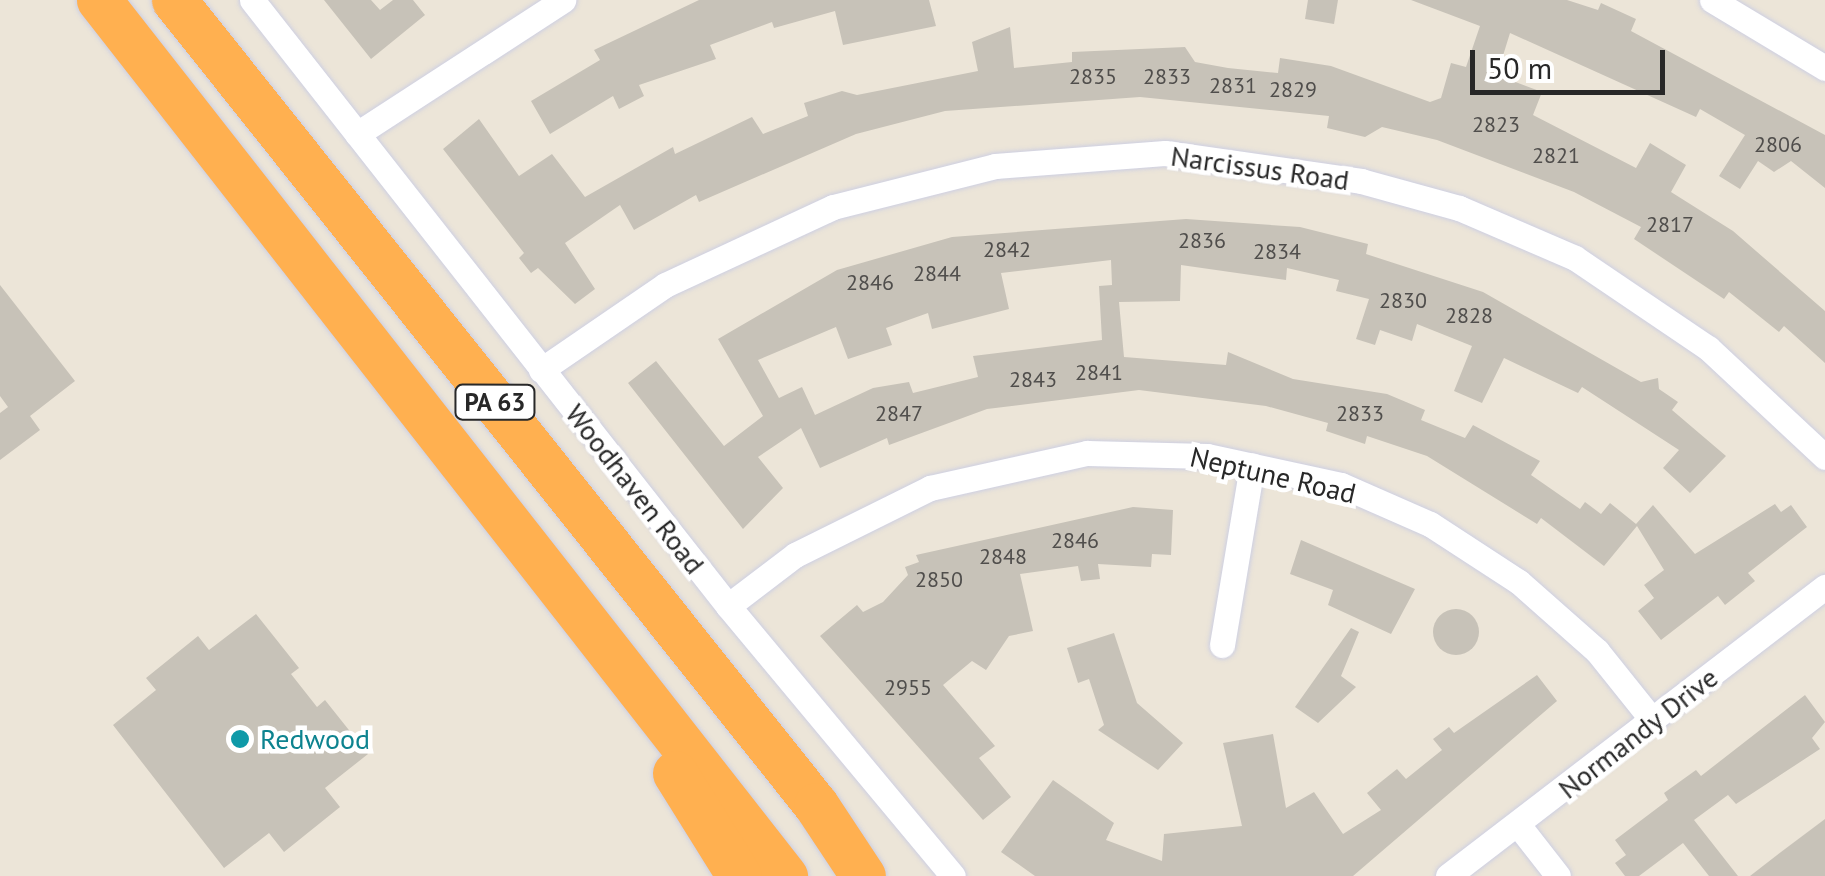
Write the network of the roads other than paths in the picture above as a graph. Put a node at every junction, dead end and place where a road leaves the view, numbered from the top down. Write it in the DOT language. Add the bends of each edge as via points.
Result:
graph roads {
  1 [pos="99,0"];
  2 [pos="174,0"];
  3 [pos="252,0"];
  4 [pos="563,0"];
  5 [pos="1712,0"];
  6 [pos="1825,68"];
  7 [pos="357,134"];
  8 [pos="541,370"];
  9 [pos="1825,457"];
  10 [pos="1252,466"];
  11 [pos="1825,587"];
  12 [pos="728,606"];
  13 [pos="1222,645"];
  14 [pos="611,651"];
  15 [pos="1653,720"];
  16 [pos="816,805"];
  17 [pos="1519,826"];
  18 [pos="739,876"];
  19 [pos="785,876"];
  20 [pos="863,876"];
  21 [pos="893,876"];
  22 [pos="953,876"];
  23 [pos="1448,876"];
  24 [pos="1558,876"];
  1 -- 14 [label="highway, PA 63"];
  2 -- 16 [label="highway, Woodhaven Road / PA 63"];
  3 -- 7 [label="street, Woodhaven Road"];
  4 -- 7 [label="street"];
  5 -- 6 [label="street"];
  7 -- 8 [label="street, Woodhaven Road"];
  8 -- 9 [label="street, Narcissus Road" via="665,284 834,206 995,166 1165,154 1361,181 1459,208 1574,258 1708,348"];
  8 -- 12 [label="street, Woodhaven Road"];
  10 -- 12 [label="street, Neptune Road" via="1207,456 1087,454 930,488 795,555"];
  10 -- 13 [label="street"];
  10 -- 15 [label="street, Neptune Road" via="1341,485 1444,533 1519,582 1597,651"];
  11 -- 15 [label="street, Normandy Drive"];
  12 -- 22 [label="street, Woodhaven Road"];
  14 -- 18 [label="highway"];
  14 -- 19 [label="highway, PA 63"];
  15 -- 17 [label="street, Normandy Drive"];
  16 -- 20 [label="highway, Woodhaven Road"];
  16 -- 21 [label="highway, PA 63"];
  17 -- 23 [label="street, Normandy Drive"];
  17 -- 24 [label="street"];
}
